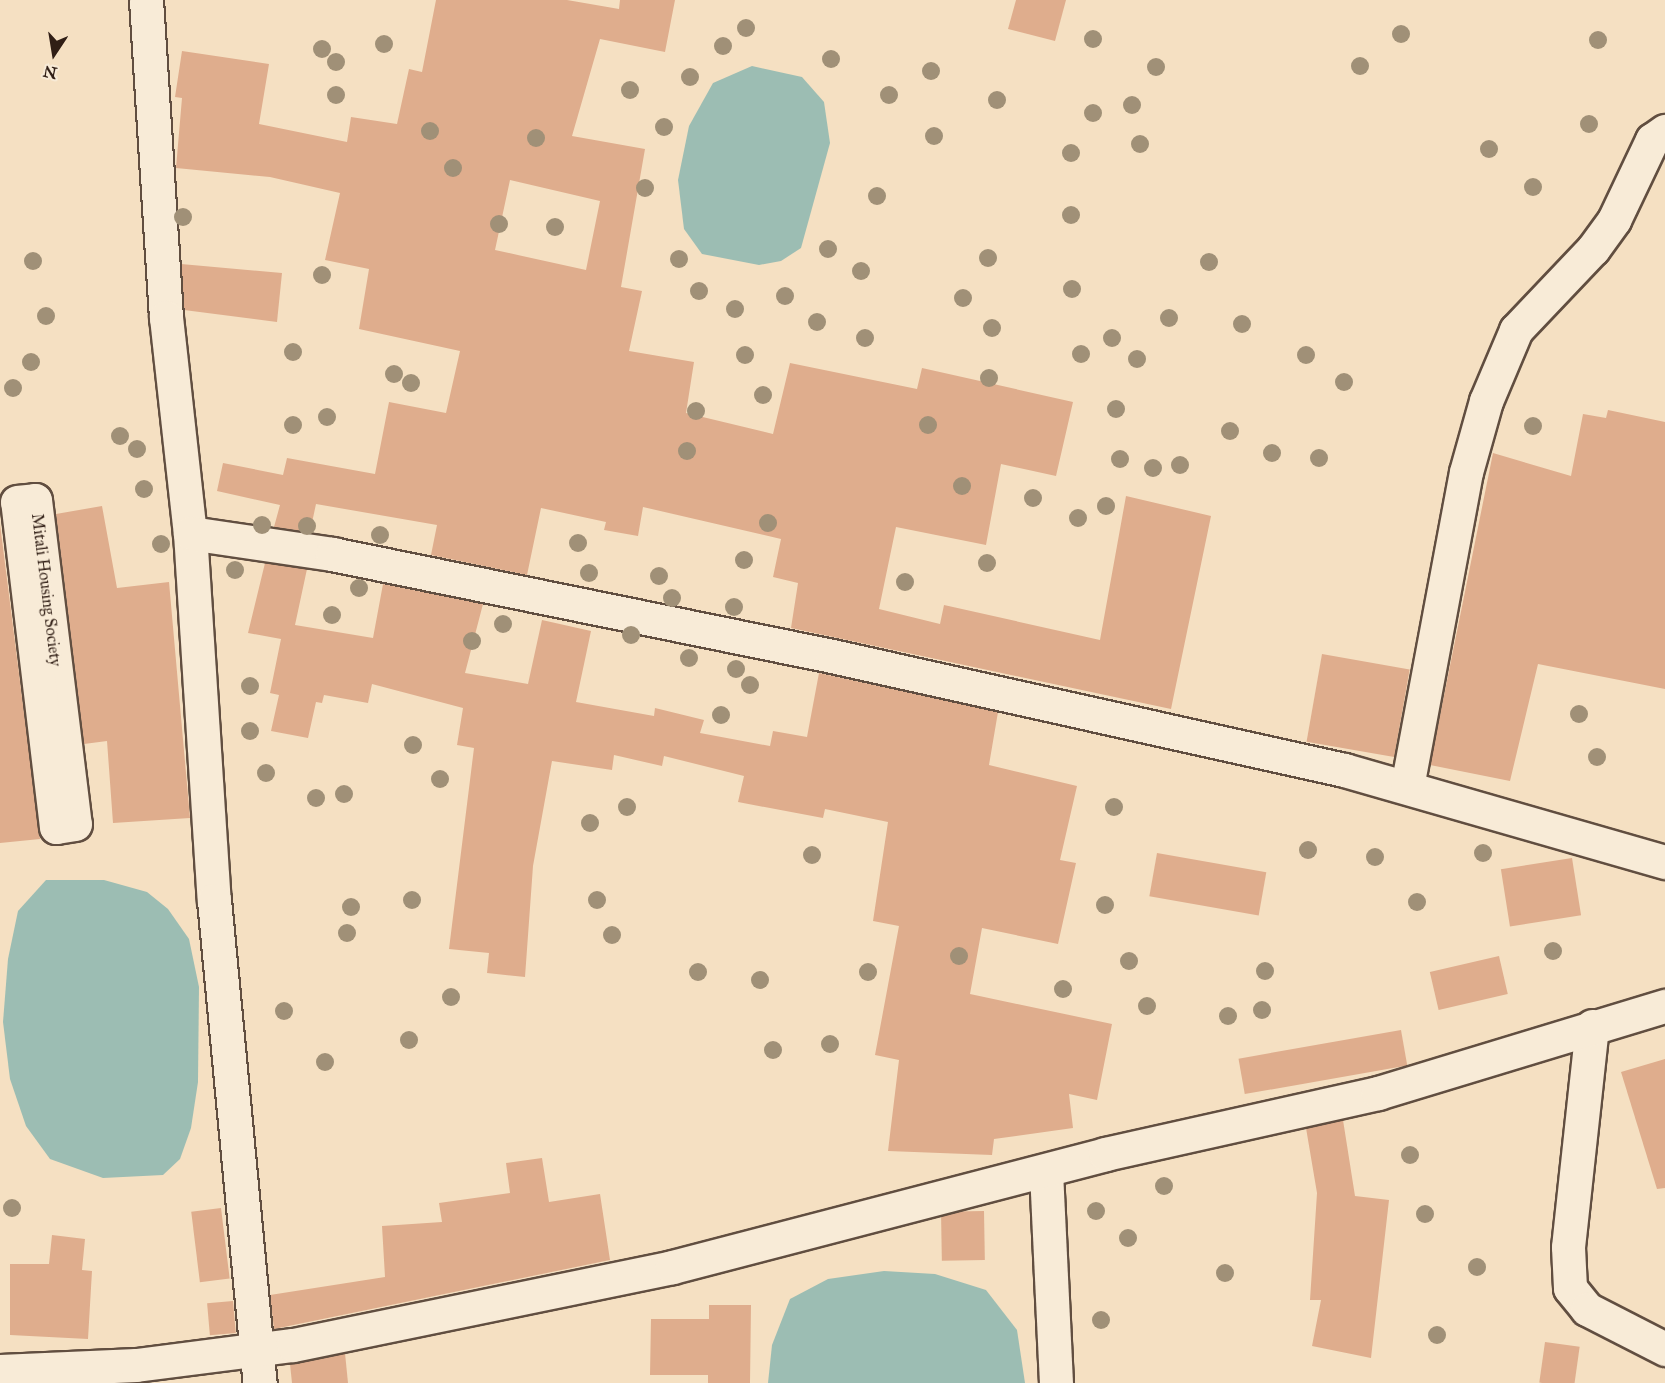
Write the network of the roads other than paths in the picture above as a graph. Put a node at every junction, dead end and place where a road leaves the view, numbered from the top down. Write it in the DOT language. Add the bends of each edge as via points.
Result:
graph roads {
  1 [pos="146,0"];
  2 [pos="1665,131"];
  3 [pos="190,533"];
  4 [pos="1407,787"];
  5 [pos="56,827"];
  6 [pos="1665,862"];
  7 [pos="1665,1006"];
  8 [pos="1592,1026"];
  9 [pos="1046,1171"];
  10 [pos="1665,1349"];
  11 [pos="256,1350"];
  12 [pos="0,1371"];
  13 [pos="260,1383"];
  14 [pos="1056,1383"];
  1 -- 3 [label="street" via="166,317"];
  2 -- 4 [label="street" via="1652,140 1614,220 1593,249 1516,330 1486,400 1466,472"];
  3 -- 4 [label="street" via="332,554 832,656"];
  3 -- 11 [label="street" via="214,900"];
  4 -- 6 [label="street"];
  5 -- 5 [label="street, Mitali Housing Society" via="20,525 17,501 35,500 75,824"];
  7 -- 8 [label="street"];
  8 -- 9 [label="street" via="1378,1093"];
  8 -- 10 [label="street" via="1568,1247 1570,1288 1587,1309"];
  9 -- 11 [label="street" via="672,1267 443,1317"];
  9 -- 14 [label="street"];
  11 -- 12 [label="street" via="136,1365"];
  11 -- 13 [label="street"];
}
